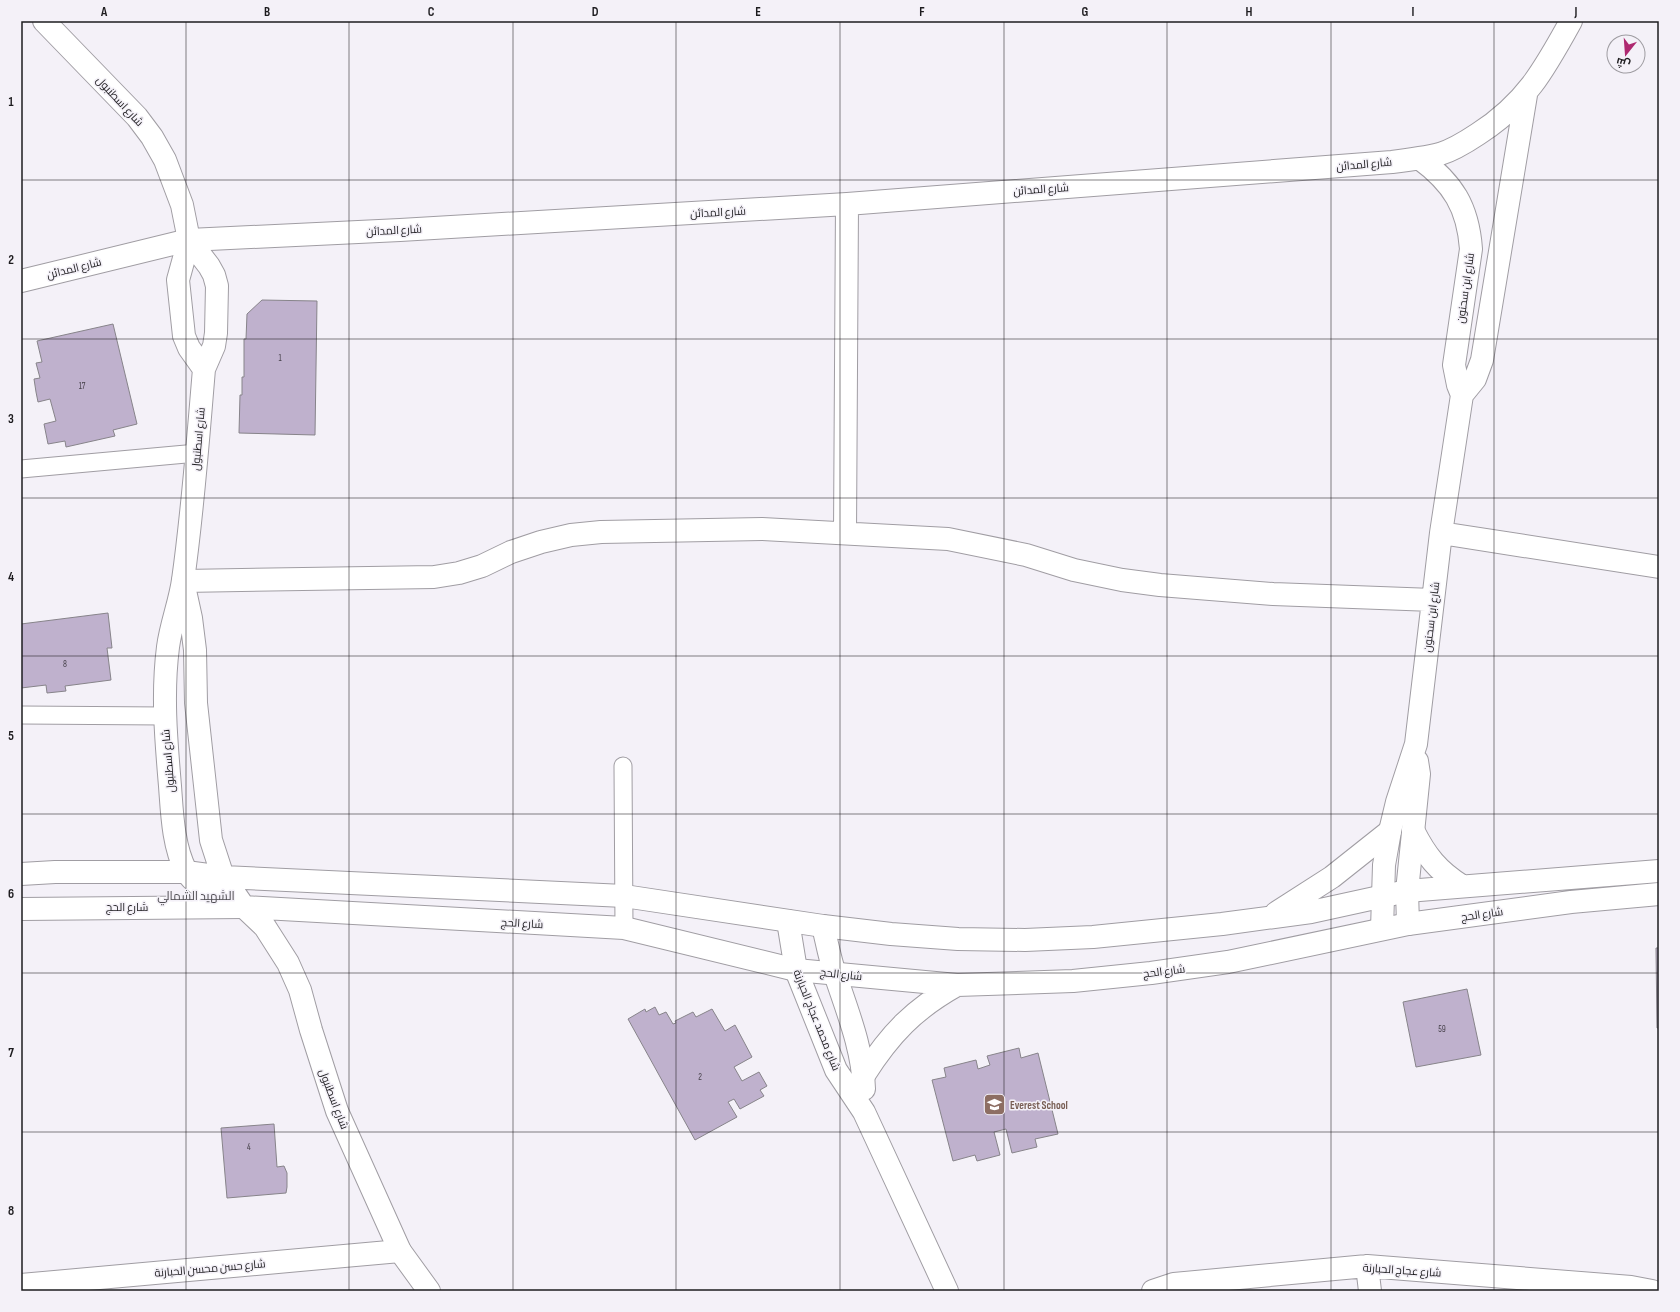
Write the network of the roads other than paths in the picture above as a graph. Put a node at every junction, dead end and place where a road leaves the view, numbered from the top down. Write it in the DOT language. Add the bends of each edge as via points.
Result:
graph roads {
  1 [pos="44,21"];
  2 [pos="1571,21"];
  3 [pos="1526,95"];
  4 [pos="1419,158"];
  5 [pos="847,204"];
  6 [pos="189,240"];
  7 [pos="21,282"];
  8 [pos="204,369"];
  9 [pos="1462,395"];
  10 [pos="197,453"];
  11 [pos="21,469"];
  12 [pos="845,533"];
  13 [pos="1441,533"];
  14 [pos="1659,567"];
  15 [pos="183,581"];
  16 [pos="1433,600"];
  17 [pos="21,715"];
  18 [pos="164,716"];
  19 [pos="1416,744"];
  20 [pos="624,766"];
  21 [pos="1413,830"];
  22 [pos="1390,831"];
  23 [pos="1659,871"];
  24 [pos="186,872"];
  25 [pos="21,874"];
  26 [pos="223,877"];
  27 [pos="1462,886"];
  28 [pos="1407,891"];
  29 [pos="1659,894"];
  30 [pos="1382,895"];
  31 [pos="624,896"];
  32 [pos="244,907"];
  33 [pos="21,909"];
  34 [pos="1269,918"];
  35 [pos="788,921"];
  36 [pos="1408,924"];
  37 [pos="823,926"];
  38 [pos="624,928"];
  39 [pos="1382,929"];
  40 [pos="796,970"];
  41 [pos="835,974"];
  42 [pos="957,985"];
  43 [pos="864,1075"];
  44 [pos="864,1112"];
  45 [pos="400,1251"];
  46 [pos="1367,1266"];
  47 [pos="21,1285"];
  48 [pos="429,1291"];
  49 [pos="947,1291"];
  50 [pos="1153,1291"];
  51 [pos="1370,1291"];
  52 [pos="1652,1291"];
  1 -- 6 [label="street, شارع اسطنبول" via="138,117 152,138 175,183"];
  2 -- 3 [label="street" via="1545,68"];
  3 -- 4 [label="street" via="1492,125 1466,142 1441,154"];
  3 -- 9 [label="street" via="1482,360 1475,379"];
  4 -- 5 [label="street, شارع المدائن"];
  4 -- 9 [label="street, شارع ابن سحنون" via="1434,169 1457,197 1470,231 1471,249 1454,365"];
  5 -- 6 [label="street, شارع المدائن"];
  5 -- 12 [label="street"];
  6 -- 7 [label="street, شارع المدائن"];
  6 -- 8 [label="street, شارع اسطنبول" via="178,280 184,336"];
  6 -- 8 [label="street, شارع اسطنبول" via="209,266 217,286 216,333 210,358"];
  8 -- 10 [label="street, شارع اسطنبول"];
  9 -- 13 [label="street, شارع ابن سحنون"];
  10 -- 11 [label="lane"];
  10 -- 15 [label="street, شارع اسطنبول"];
  12 -- 15 [label="street" via="762,529 602,532 571,535 541,542 511,552 482,566 434,577"];
  12 -- 16 [label="street" via="948,539 1122,580 1160,585 1273,594"];
  13 -- 14 [label="street"];
  13 -- 16 [label="street, شارع ابن سحنون"];
  15 -- 18 [label="street, شارع اسطنبول" via="168,645 164,679"];
  15 -- 26 [label="street, شارع اسطنبول" via="195,650 196,703 210,833"];
  16 -- 19 [label="street, شارع ابن سحنون"];
  17 -- 18 [label="lane"];
  18 -- 24 [label="street, شارع اسطنبول" via="173,820"];
  19 -- 21 [label="street, شارع ابن سحنون" via="1418,774"];
  19 -- 22 [label="street, شارع ابن سحنون"];
  20 -- 31 [label="lane"];
  21 -- 27 [label="street" via="1433,863 1446,876"];
  21 -- 28 [label="street, شارع ابن سحنون"];
  22 -- 30 [label="street, شارع ابن سحنون"];
  22 -- 34 [label="street" via="1332,877"];
  23 -- 27 [label="street"];
  24 -- 25 [label="street"];
  24 -- 26 [label="street"];
  24 -- 32 [label="street, شارع اسطنبول" via="203,888"];
  26 -- 31 [label="street"];
  26 -- 32 [label="street, شارع اسطنبول"];
  27 -- 28 [label="street"];
  28 -- 30 [label="street"];
  28 -- 36 [label="street, شارع ابن سحنون"];
  29 -- 36 [label="street, شارع الحج" via="1571,902"];
  30 -- 34 [label="street" via="1311,912"];
  30 -- 39 [label="street, شارع ابن سحنون"];
  31 -- 35 [label="street"];
  31 -- 38 [label="lane"];
  32 -- 33 [label="street, شارع الحج"];
  32 -- 38 [label="street, شارع الحج"];
  32 -- 45 [label="street, شارع اسطنبول" via="265,927 294,976 337,1111"];
  34 -- 37 [label="street" via="1093,937 1025,940 891,934"];
  35 -- 37 [label="street"];
  35 -- 40 [label="street, شارع محمد عجاج الحبارنة"];
  36 -- 39 [label="street, شارع الحج"];
  37 -- 41 [label="street, شارع محمد عجاج الحبارنة"];
  38 -- 40 [label="street, شارع الحج"];
  39 -- 42 [label="street, شارع الحج" via="1228,962 1158,972 1073,981"];
  40 -- 41 [label="street, شارع الحج"];
  40 -- 44 [label="street, شارع محمد عجاج الحبارنة" via="836,1070"];
  41 -- 42 [label="street, شارع الحج"];
  41 -- 43 [label="street, شارع محمد عجاج الحبارنة" via="859,1046"];
  42 -- 43 [label="street" via="938,995 903,1023"];
  43 -- 44 [label="street, شارع محمد عجاج الحبارنة"];
  44 -- 49 [label="street, شارع محمد عجاج الحبارنة"];
  45 -- 47 [label="street, شارع حسن محسن الحبارنة"];
  45 -- 48 [label="street, شارع اسطنبول"];
  46 -- 50 [label="street, شارع عجاج الحبارنة" via="1174,1284"];
  46 -- 51 [label="street"];
  46 -- 52 [label="street, شارع عجاج الحبارنة"];
}
